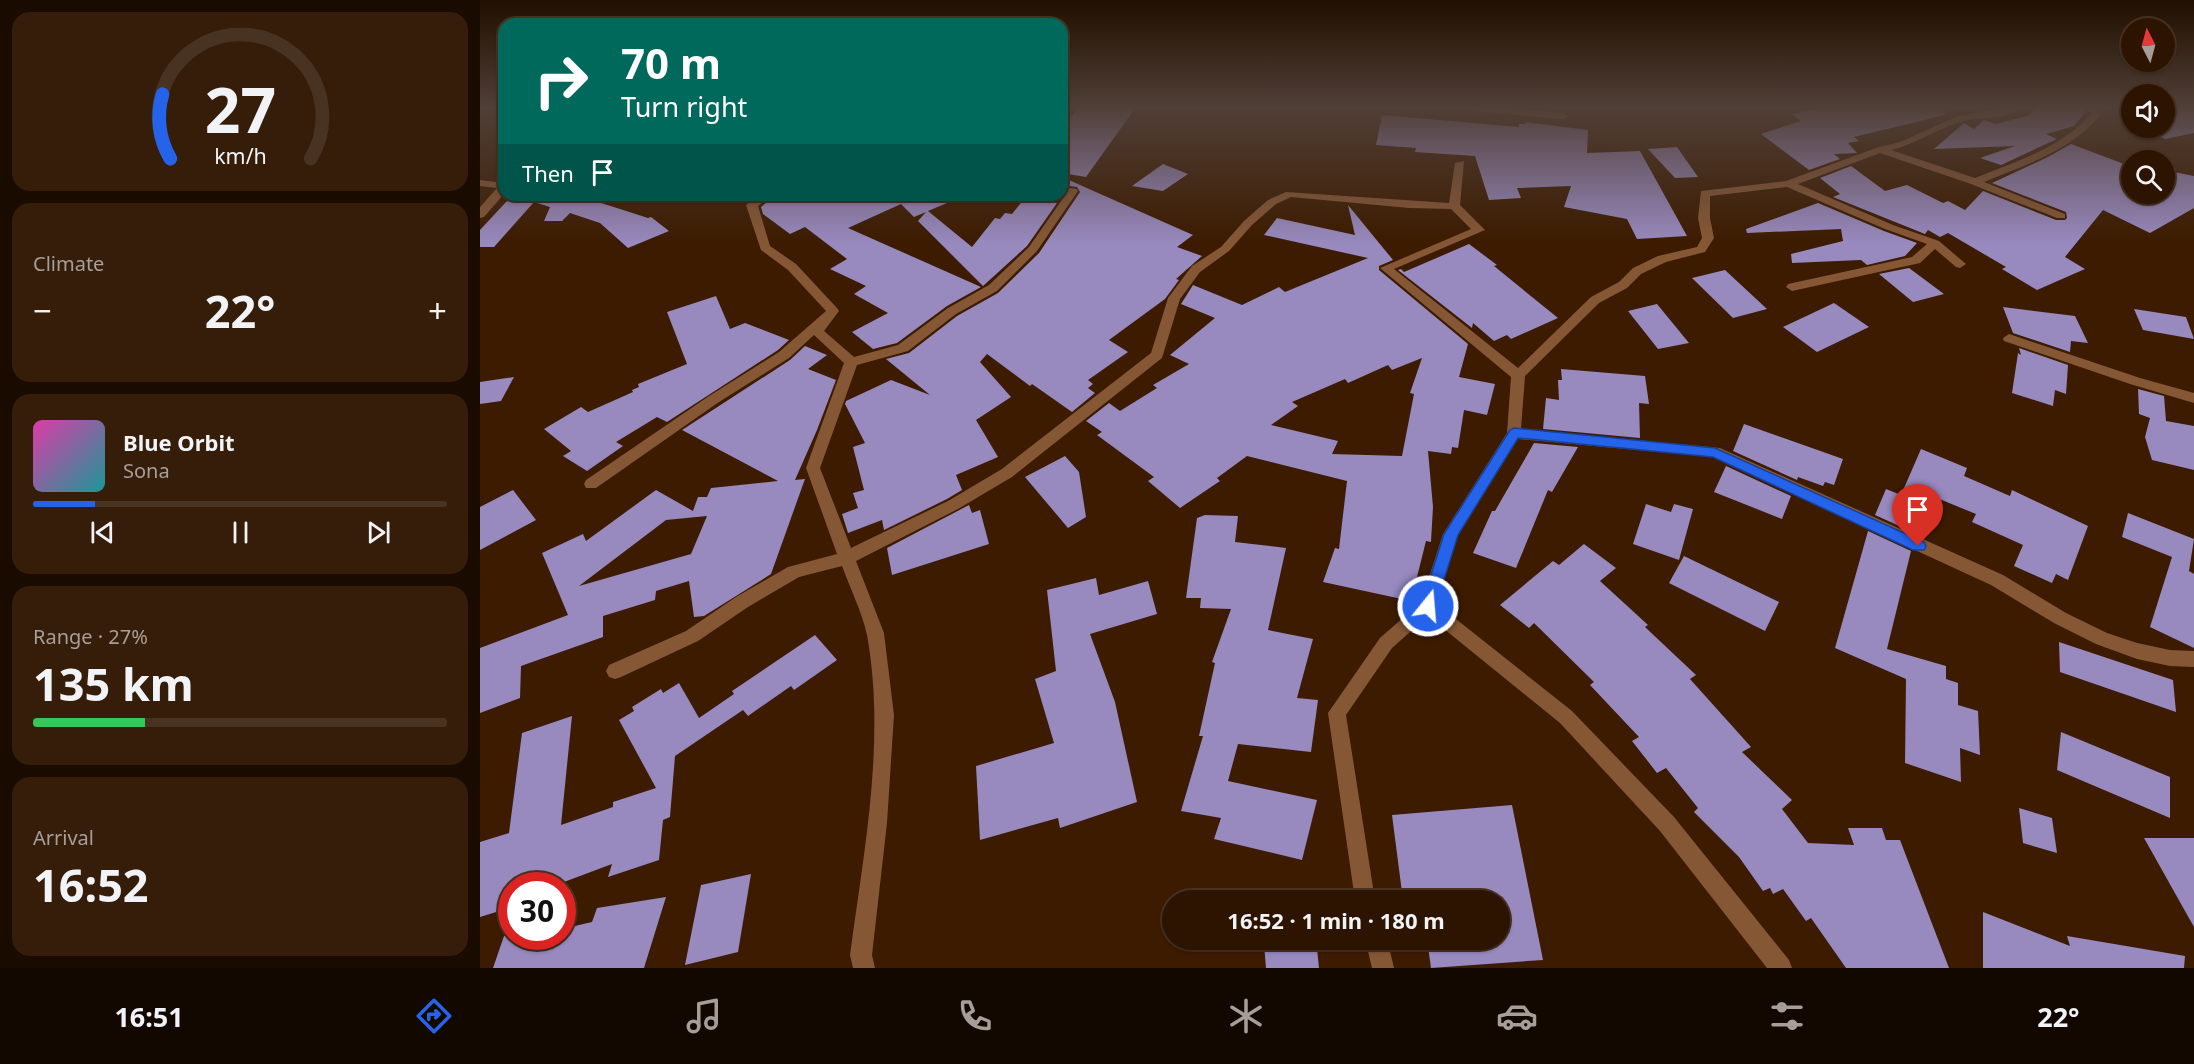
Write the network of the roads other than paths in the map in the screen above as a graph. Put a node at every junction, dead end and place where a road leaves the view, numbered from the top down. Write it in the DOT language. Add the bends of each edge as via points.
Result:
graph roads {
  1 [pos="1874,152"];
  2 [pos="1886,152"];
  3 [pos="2043,152"];
  4 [pos="1460,163"];
  5 [pos="1975,182"];
  6 [pos="480,183"];
  7 [pos="1788,184"];
  8 [pos="498,186"];
  9 [pos="498,193"];
  10 [pos="758,201"];
  11 [pos="1066,201"];
  12 [pos="1455,206"];
  13 [pos="480,215"];
  14 [pos="2061,216"];
  15 [pos="1935,243"];
  16 [pos="1960,264"];
  17 [pos="1792,287"];
  18 [pos="834,311"];
  19 [pos="2009,338"];
  20 [pos="851,362"];
  21 [pos="1518,375"];
  22 [pos="2194,398"];
  23 [pos="1514,433"];
  24 [pos="591,483"];
  25 [pos="846,558"];
  26 [pos="1428,606"];
  27 [pos="2194,659"];
  28 [pos="615,671"];
  29 [pos="1364,890"];
  30 [pos="1379,950"];
  31 [pos="864,968"];
  32 [pos="1383,968"];
  33 [pos="1781,968"];
  1 -- 7 [label="street"];
  2 -- 5 [label="street"];
  3 -- 5 [label="street"];
  4 -- 12 [label="street"];
  5 -- 14 [label="street"];
  6 -- 8 [label="street"];
  7 -- 15 [label="street"];
  7 -- 21 [label="street" via="1705,194 1708,238 1701,250 1662,259 1637,271 1623,285 1595,300"];
  9 -- 13 [label="street"];
  10 -- 18 [label="street" via="752,205 765,248 792,267"];
  11 -- 20 [label="street" via="1033,249 993,288 952,311 903,348"];
  12 -- 21 [label="street" via="1479,230 1386,268"];
  12 -- 25 [label="street" via="1290,194 1272,202 1225,249 1196,269 1181,288 1174,298 1157,355 1007,473 953,505"];
  15 -- 16 [label="street"];
  15 -- 17 [label="street" via="1916,260"];
  18 -- 20 [label="street" via="817,331"];
  18 -- 24 [label="street" via="784,355"];
  19 -- 22 [label="street"];
  20 -- 25 [label="street" via="813,468"];
  21 -- 23 [label="street"];
  23 -- 26 [label="street" via="1451,534"];
  23 -- 27 [label="street" via="1715,452 1997,580 2102,639 2137,651"];
  25 -- 28 [label="street" via="794,572 692,636"];
  25 -- 31 [label="street" via="875,633 885,715 861,955"];
  26 -- 29 [label="street" via="1386,643 1337,713"];
  26 -- 33 [label="street" via="1566,717 1666,824"];
  30 -- 32 [label="street"];
}
